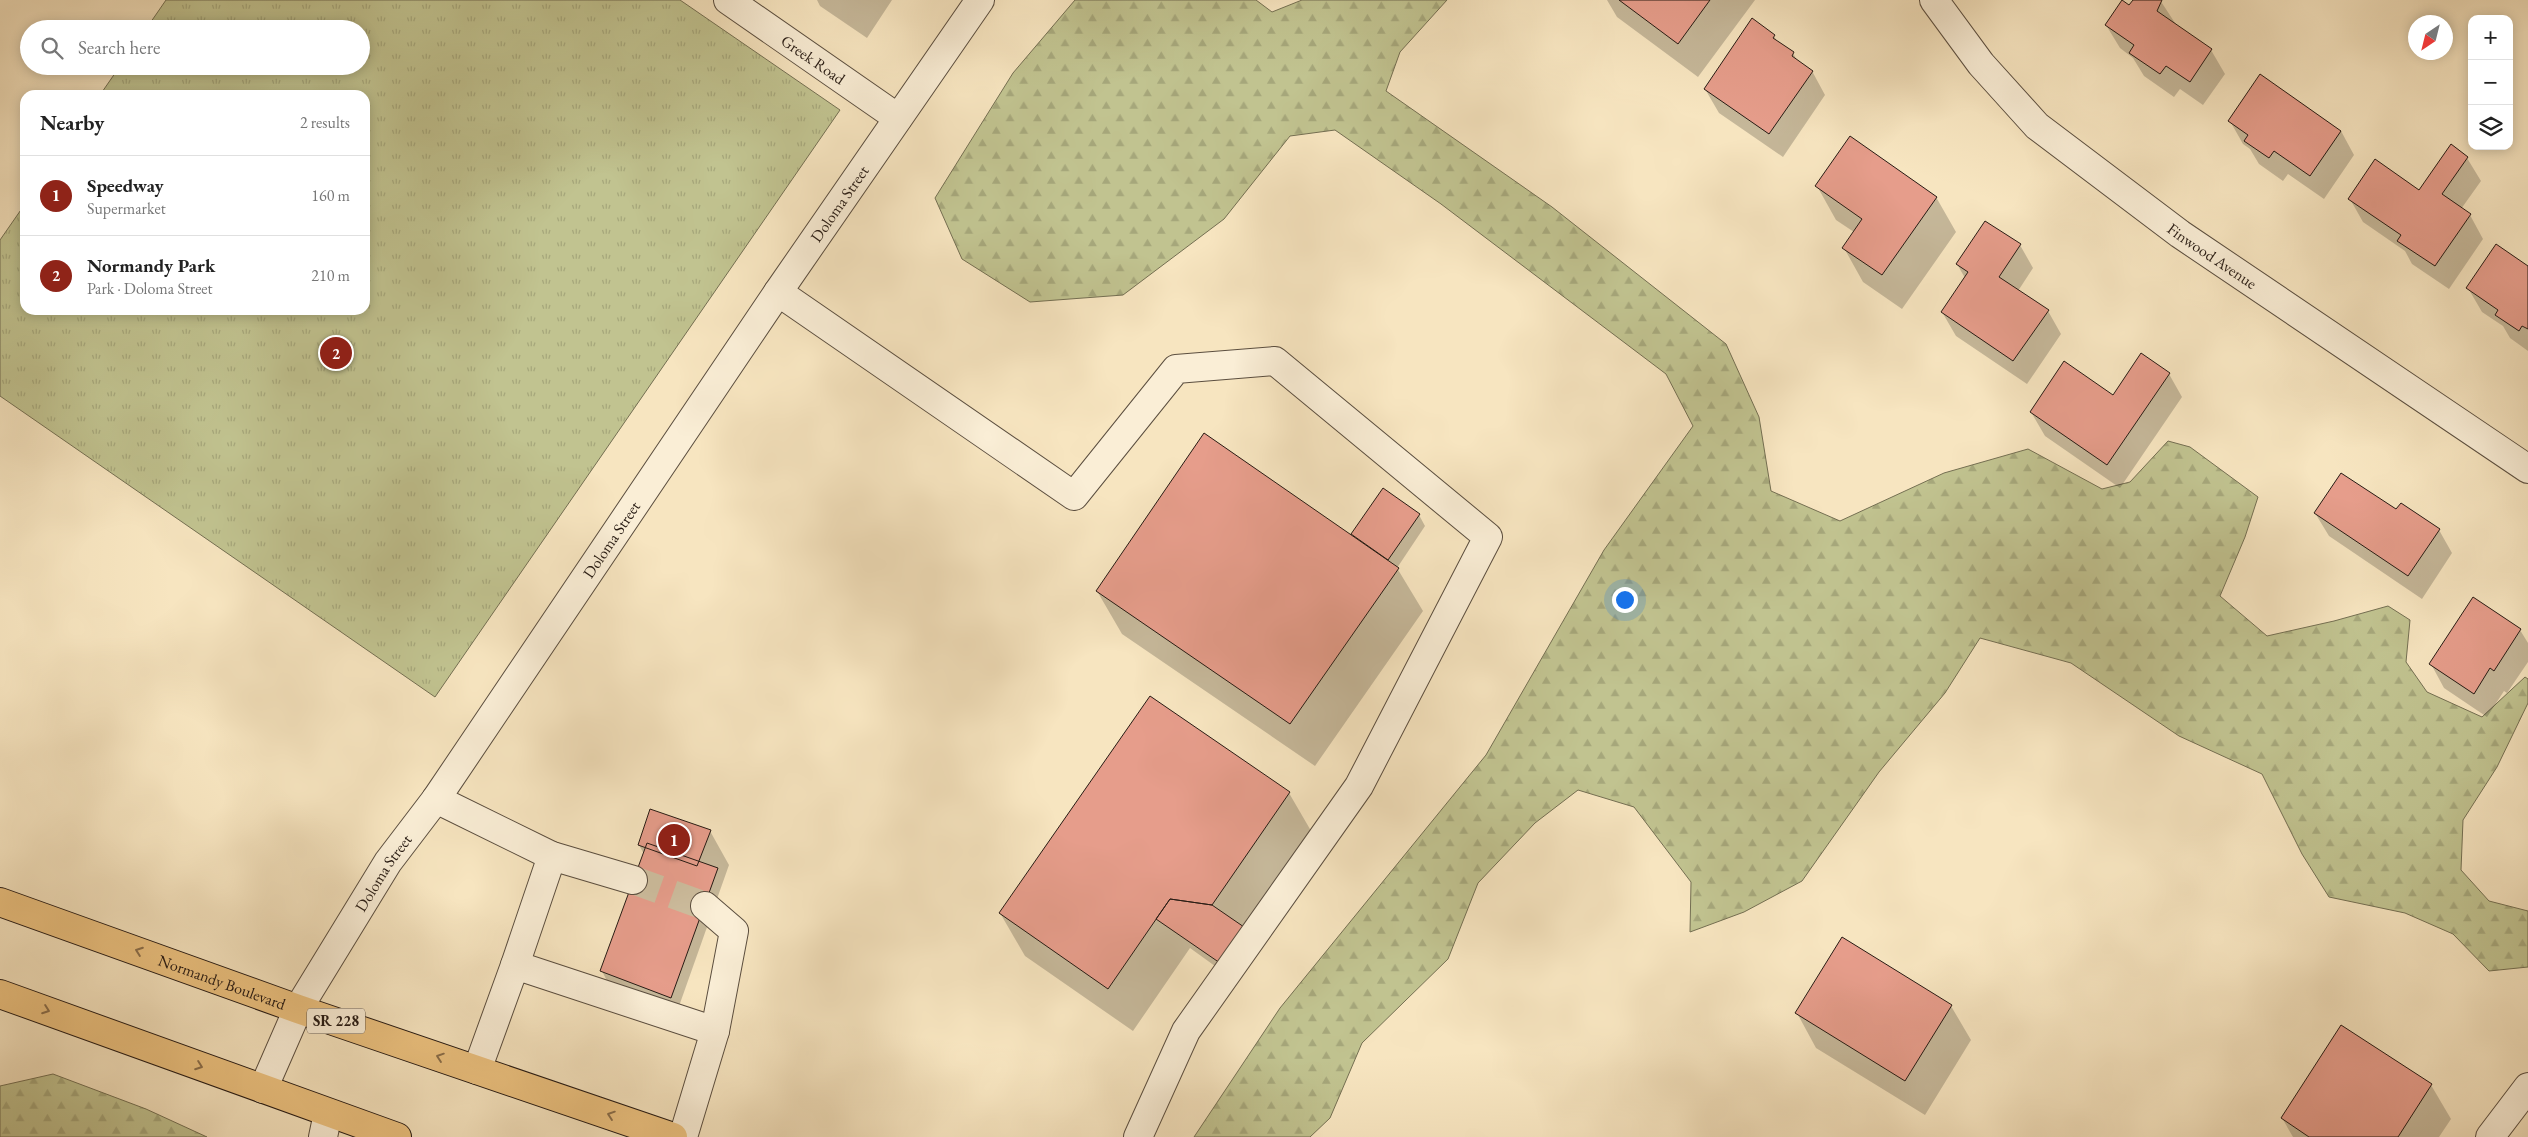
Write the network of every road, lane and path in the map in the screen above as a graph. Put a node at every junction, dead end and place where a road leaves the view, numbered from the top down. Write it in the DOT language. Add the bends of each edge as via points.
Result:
graph roads {
  1 [pos="728,0"];
  2 [pos="980,0"];
  3 [pos="1934,0"];
  4 [pos="898,118"];
  5 [pos="778,292"];
  6 [pos="2528,469"];
  7 [pos="436,799"];
  8 [pos="552,856"];
  9 [pos="633,880"];
  10 [pos="0,902"];
  11 [pos="705,906"];
  12 [pos="515,965"];
  13 [pos="0,994"];
  14 [pos="298,1008"];
  15 [pos="715,1031"];
  16 [pos="477,1070"];
  17 [pos="2528,1087"];
  18 [pos="263,1089"];
  19 [pos="325,1125"];
  20 [pos="397,1137"];
  21 [pos="673,1137"];
  22 [pos="683,1137"];
  23 [pos="1138,1137"];
  24 [pos="2490,1137"];
  1 -- 4 [label="street, Greek Road"];
  2 -- 4 [label="street, Doloma Street"];
  3 -- 6 [label="street, Finwood Avenue" via="1981,64 2037,126 2180,234"];
  4 -- 5 [label="street, Doloma Street"];
  5 -- 7 [label="street, Doloma Street"];
  5 -- 23 [label="street" via="1074,496 1176,369 1274,362 1488,537 1358,786 1186,1031"];
  7 -- 8 [label="street"];
  7 -- 14 [label="street, Doloma Street" via="388,862"];
  8 -- 9 [label="street"];
  8 -- 12 [label="street"];
  14 -- 10 [label="main road, Normandy Boulevard / SR 228, one-way"];
  11 -- 15 [label="street" via="734,931"];
  12 -- 15 [label="street"];
  12 -- 16 [label="street"];
  13 -- 18 [label="main road, one-way"];
  16 -- 14 [label="main road, Normandy Boulevard / SR 228, one-way"];
  14 -- 18 [label="street, Doloma Street"];
  15 -- 22 [label="street"];
  21 -- 16 [label="main road, Normandy Boulevard / SR 228, one-way"];
  17 -- 24 [label="street"];
  18 -- 19 [label="main road"];
  19 -- 20 [label="main road"];
}
